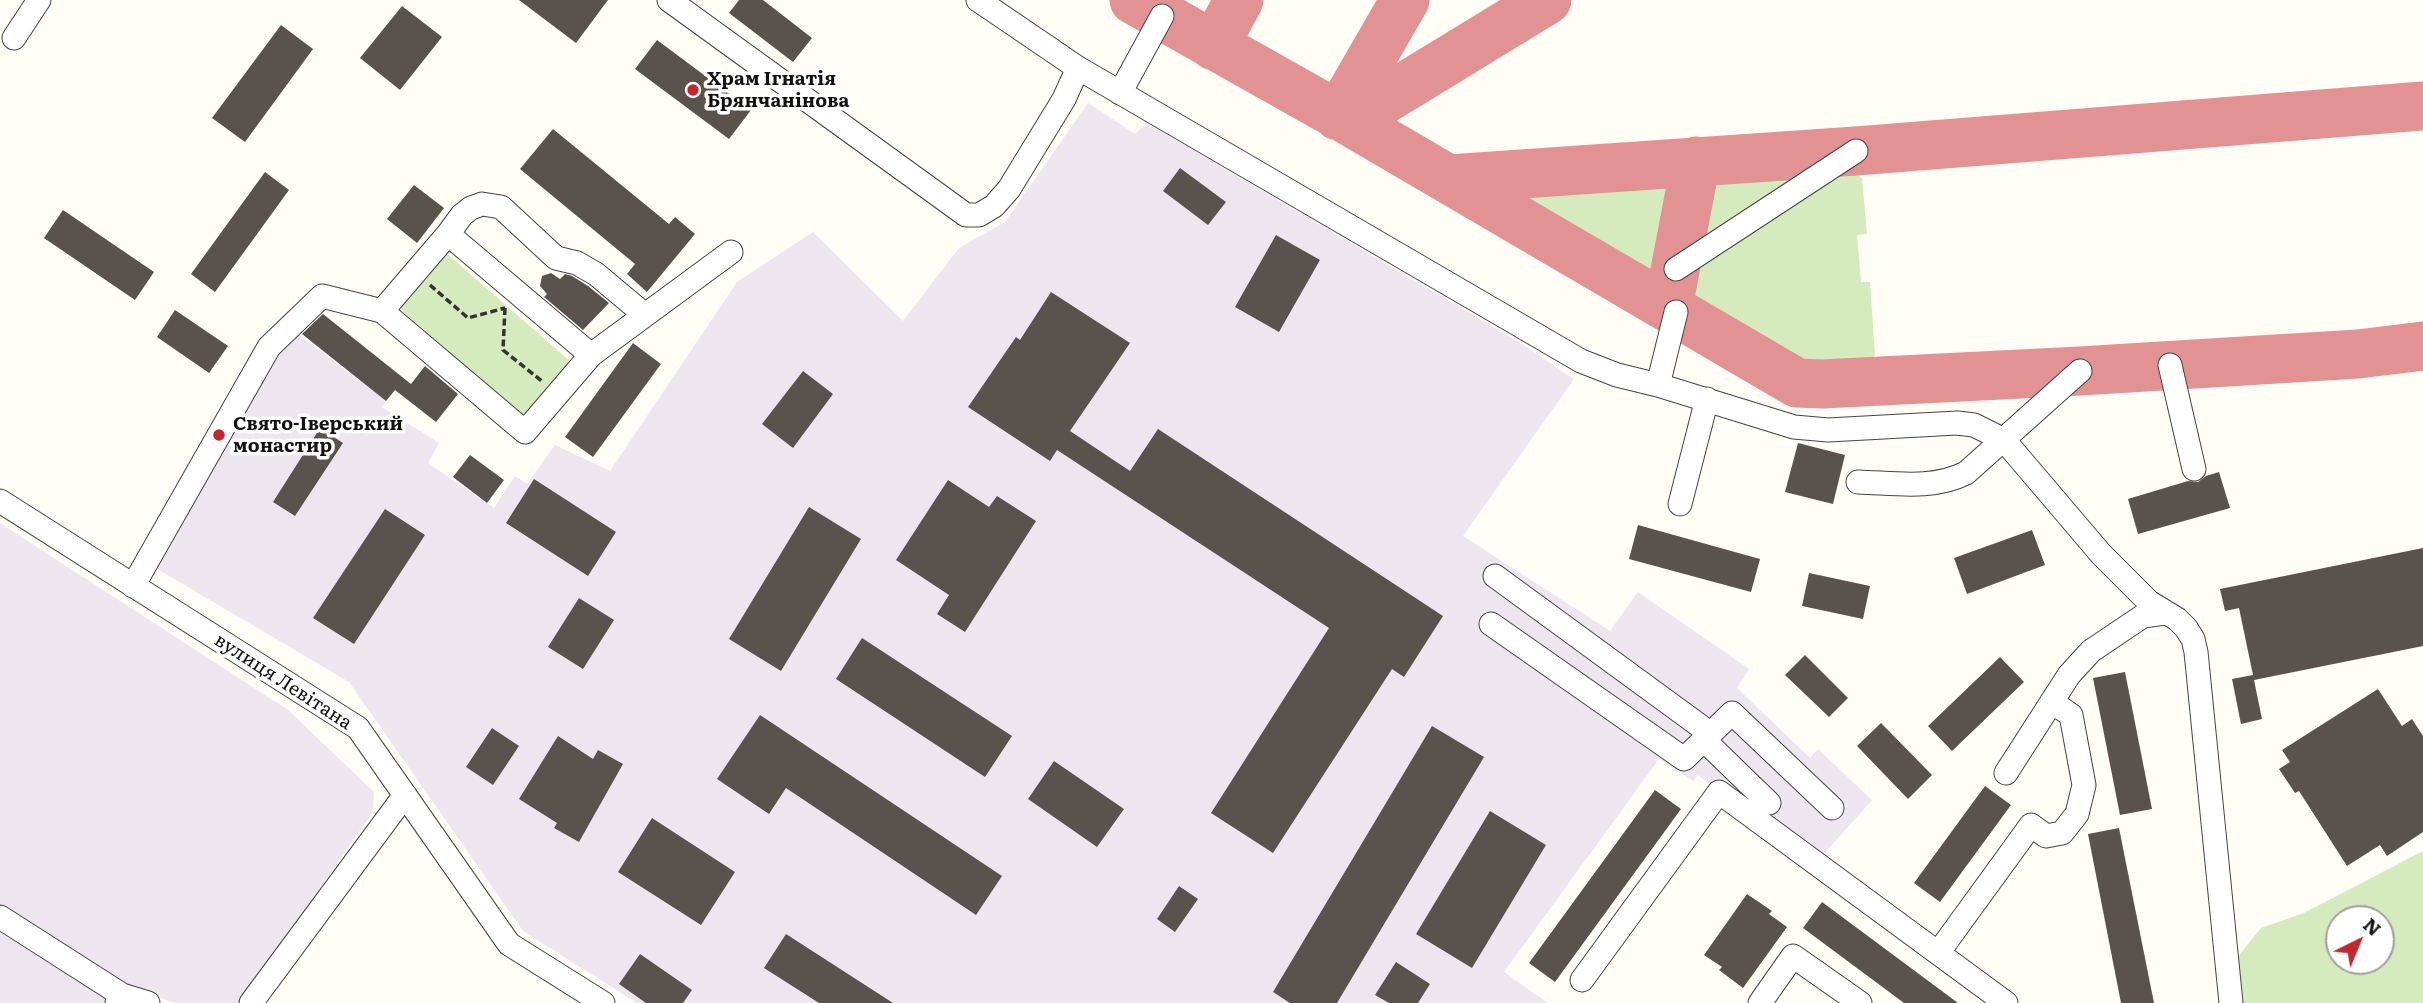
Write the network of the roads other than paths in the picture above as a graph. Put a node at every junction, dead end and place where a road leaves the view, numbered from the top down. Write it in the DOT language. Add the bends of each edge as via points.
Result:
graph roads {
  1 [pos="39,0"];
  2 [pos="669,0"];
  3 [pos="978,0"];
  4 [pos="1162,16"];
  5 [pos="14,38"];
  6 [pos="1079,68"];
  7 [pos="1120,93"];
  8 [pos="1856,151"];
  9 [pos="448,234"];
  10 [pos="732,252"];
  11 [pos="1676,269"];
  12 [pos="383,311"];
  13 [pos="1676,312"];
  14 [pos="645,315"];
  15 [pos="591,355"];
  16 [pos="2170,365"];
  17 [pos="2080,371"];
  18 [pos="1658,385"];
  19 [pos="1707,400"];
  20 [pos="2004,440"];
  21 [pos="2194,469"];
  22 [pos="1858,481"];
  23 [pos="0,501"];
  24 [pos="1680,504"];
  25 [pos="1494,576"];
  26 [pos="133,586"];
  27 [pos="2165,613"];
  28 [pos="1491,624"];
  29 [pos="2052,702"];
  30 [pos="1707,737"];
  31 [pos="1724,759"];
  32 [pos="2007,773"];
  33 [pos="1719,792"];
  34 [pos="405,795"];
  35 [pos="1769,803"];
  36 [pos="1832,808"];
  37 [pos="0,917"];
  38 [pos="1938,953"];
  39 [pos="1582,980"];
  40 [pos="119,999"];
  41 [pos="148,1003"];
  42 [pos="251,1003"];
  43 [pos="603,1003"];
  44 [pos="1760,1003"];
  45 [pos="1860,1003"];
  46 [pos="2006,1003"];
  47 [pos="2231,1003"];
  1 -- 5 [label="street"];
  2 -- 6 [label="street" via="966,215 987,211 1009,189"];
  3 -- 6 [label="street"];
  4 -- 7 [label="street"];
  6 -- 7 [label="street"];
  7 -- 18 [label="street" via="1581,361"];
  8 -- 11 [label="street"];
  9 -- 12 [label="street"];
  9 -- 14 [label="street" via="471,208 501,207 556,258 596,274"];
  9 -- 15 [label="street" via="512,300"];
  10 -- 14 [label="street"];
  12 -- 15 [label="street" via="525,432"];
  12 -- 26 [label="street" via="322,296 269,347"];
  13 -- 18 [label="street"];
  14 -- 15 [label="street"];
  16 -- 21 [label="street"];
  17 -- 20 [label="street"];
  18 -- 19 [label="street"];
  19 -- 20 [label="street" via="1794,427 1828,430 1957,423 1973,425"];
  19 -- 24 [label="street"];
  20 -- 22 [label="street" via="1955,478 1924,485"];
  20 -- 27 [label="street" via="2101,554"];
  23 -- 26 [label="street, вулиця Левітана"];
  25 -- 30 [label="street"];
  26 -- 34 [label="street, вулиця Левітана" via="358,729"];
  27 -- 29 [label="street" via="2143,616 2091,651"];
  27 -- 47 [label="street" via="2186,628 2196,652"];
  28 -- 30 [label="street" via="1685,759"];
  29 -- 32 [label="street"];
  29 -- 38 [label="street" via="2071,715 2084,785 2077,814 2062,833 2046,836 2031,825"];
  30 -- 31 [label="street"];
  30 -- 36 [label="street" via="1732,713"];
  31 -- 33 [label="street"];
  31 -- 35 [label="street"];
  33 -- 38 [label="street"];
  33 -- 39 [label="street"];
  34 -- 42 [label="street"];
  34 -- 43 [label="street, вулиця Левітана" via="509,944"];
  37 -- 40 [label="street"];
  38 -- 46 [label="street"];
  40 -- 41 [label="street"];
  44 -- 45 [label="street" via="1793,956"];
}
